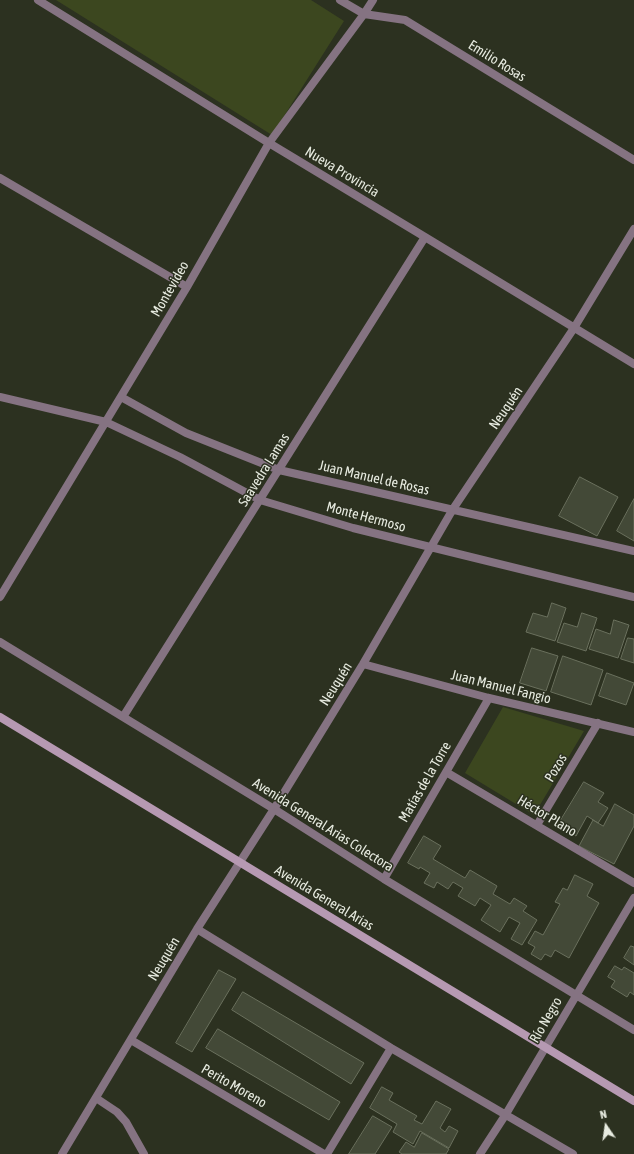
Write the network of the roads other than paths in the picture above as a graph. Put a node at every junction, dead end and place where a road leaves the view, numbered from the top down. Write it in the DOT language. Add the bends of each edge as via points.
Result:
graph roads {
  1 [pos="38,0"];
  2 [pos="340,0"];
  3 [pos="373,0"];
  4 [pos="364,14"];
  5 [pos="268,143"];
  6 [pos="634,160"];
  7 [pos="0,178"];
  8 [pos="634,229"];
  9 [pos="425,237"];
  10 [pos="187,287"];
  11 [pos="574,328"];
  12 [pos="634,364"];
  13 [pos="0,397"];
  14 [pos="121,397"];
  15 [pos="106,422"];
  16 [pos="279,470"];
  17 [pos="260,500"];
  18 [pos="454,509"];
  19 [pos="433,547"];
  20 [pos="634,551"];
  21 [pos="0,597"];
  22 [pos="634,597"];
  23 [pos="0,642"];
  24 [pos="363,664"];
  25 [pos="489,698"];
  26 [pos="0,717"];
  27 [pos="123,717"];
  28 [pos="598,723"];
  29 [pos="634,732"];
  30 [pos="446,772"];
  31 [pos="274,810"];
  32 [pos="537,825"];
  33 [pos="240,863"];
  34 [pos="384,879"];
  35 [pos="634,883"];
  36 [pos="634,898"];
  37 [pos="197,929"];
  38 [pos="576,994"];
  39 [pos="634,1030"];
  40 [pos="131,1040"];
  41 [pos="391,1048"];
  42 [pos="546,1048"];
  43 [pos="96,1098"];
  44 [pos="634,1101"];
  45 [pos="506,1114"];
  46 [pos="62,1154"];
  47 [pos="144,1154"];
  48 [pos="325,1154"];
  49 [pos="480,1154"];
  50 [pos="573,1154"];
  1 -- 5 [label="street, Nueva Provincia"];
  2 -- 4 [label="street, Emilio Rosas"];
  3 -- 4 [label="street, Montevideo"];
  4 -- 5 [label="street, Montevideo"];
  4 -- 6 [label="street, Emilio Rosas" via="405,20"];
  5 -- 9 [label="street, Nueva Provincia"];
  5 -- 10 [label="street, Montevideo"];
  7 -- 10 [label="street"];
  8 -- 11 [label="street, Neuquén"];
  9 -- 11 [label="street, Nueva Provincia"];
  9 -- 16 [label="street, Saavedra Lamas"];
  10 -- 14 [label="street, Montevideo"];
  11 -- 12 [label="street, Nueva Provincia"];
  11 -- 18 [label="street, Neuquén"];
  13 -- 15 [label="street"];
  14 -- 15 [label="street, Montevideo"];
  14 -- 16 [label="street, Juan Manuel de Rosas" via="186,433"];
  15 -- 17 [label="street, Monte Hermoso" via="180,457"];
  15 -- 21 [label="street, Montevideo"];
  16 -- 17 [label="street, Saavedra Lamas"];
  16 -- 18 [label="street, Juan Manuel de Rosas"];
  17 -- 19 [label="street, Monte Hermoso" via="353,528"];
  17 -- 27 [label="street, Saavedra Lamas"];
  18 -- 19 [label="street, Neuquén"];
  18 -- 20 [label="street, Juan Manuel de Rosas"];
  19 -- 22 [label="street, Monte Hermoso"];
  19 -- 24 [label="street, Neuquén"];
  23 -- 27 [label="street, Avenida General Arias Colectora"];
  24 -- 25 [label="street, Juan Manuel Fangio"];
  24 -- 31 [label="street, Neuquén"];
  25 -- 28 [label="street, Juan Manuel Fangio"];
  25 -- 30 [label="street, Matías de la Torre"];
  26 -- 33 [label="main road, Avenida General Arias"];
  27 -- 31 [label="street, Avenida General Arias Colectora"];
  28 -- 29 [label="street, Juan Manuel Fangio"];
  28 -- 32 [label="street, Pozos"];
  30 -- 32 [label="street, Héctor Plano"];
  30 -- 34 [label="street, Matías de la Torre"];
  31 -- 33 [label="street, Neuquén"];
  31 -- 34 [label="street, Avenida General Arias Colectora"];
  32 -- 35 [label="street, Héctor Plano"];
  33 -- 37 [label="street, Neuquén"];
  33 -- 42 [label="main road, Avenida General Arias"];
  34 -- 38 [label="street, Avenida General Arias Colectora"];
  36 -- 38 [label="street, Río Negro"];
  37 -- 40 [label="street, Neuquén"];
  37 -- 41 [label="street"];
  38 -- 39 [label="street, Avenida General Arias Colectora"];
  38 -- 42 [label="street, Río Negro"];
  40 -- 43 [label="street, Neuquén"];
  40 -- 48 [label="street, Perito Moreno"];
  41 -- 45 [label="street"];
  41 -- 48 [label="street"];
  42 -- 44 [label="main road, Avenida General Arias"];
  42 -- 45 [label="street, Río Negro"];
  43 -- 46 [label="street, Neuquén"];
  43 -- 47 [label="street" via="117,1112 126,1122"];
  45 -- 49 [label="street, Río Negro"];
  45 -- 50 [label="street"];
}
